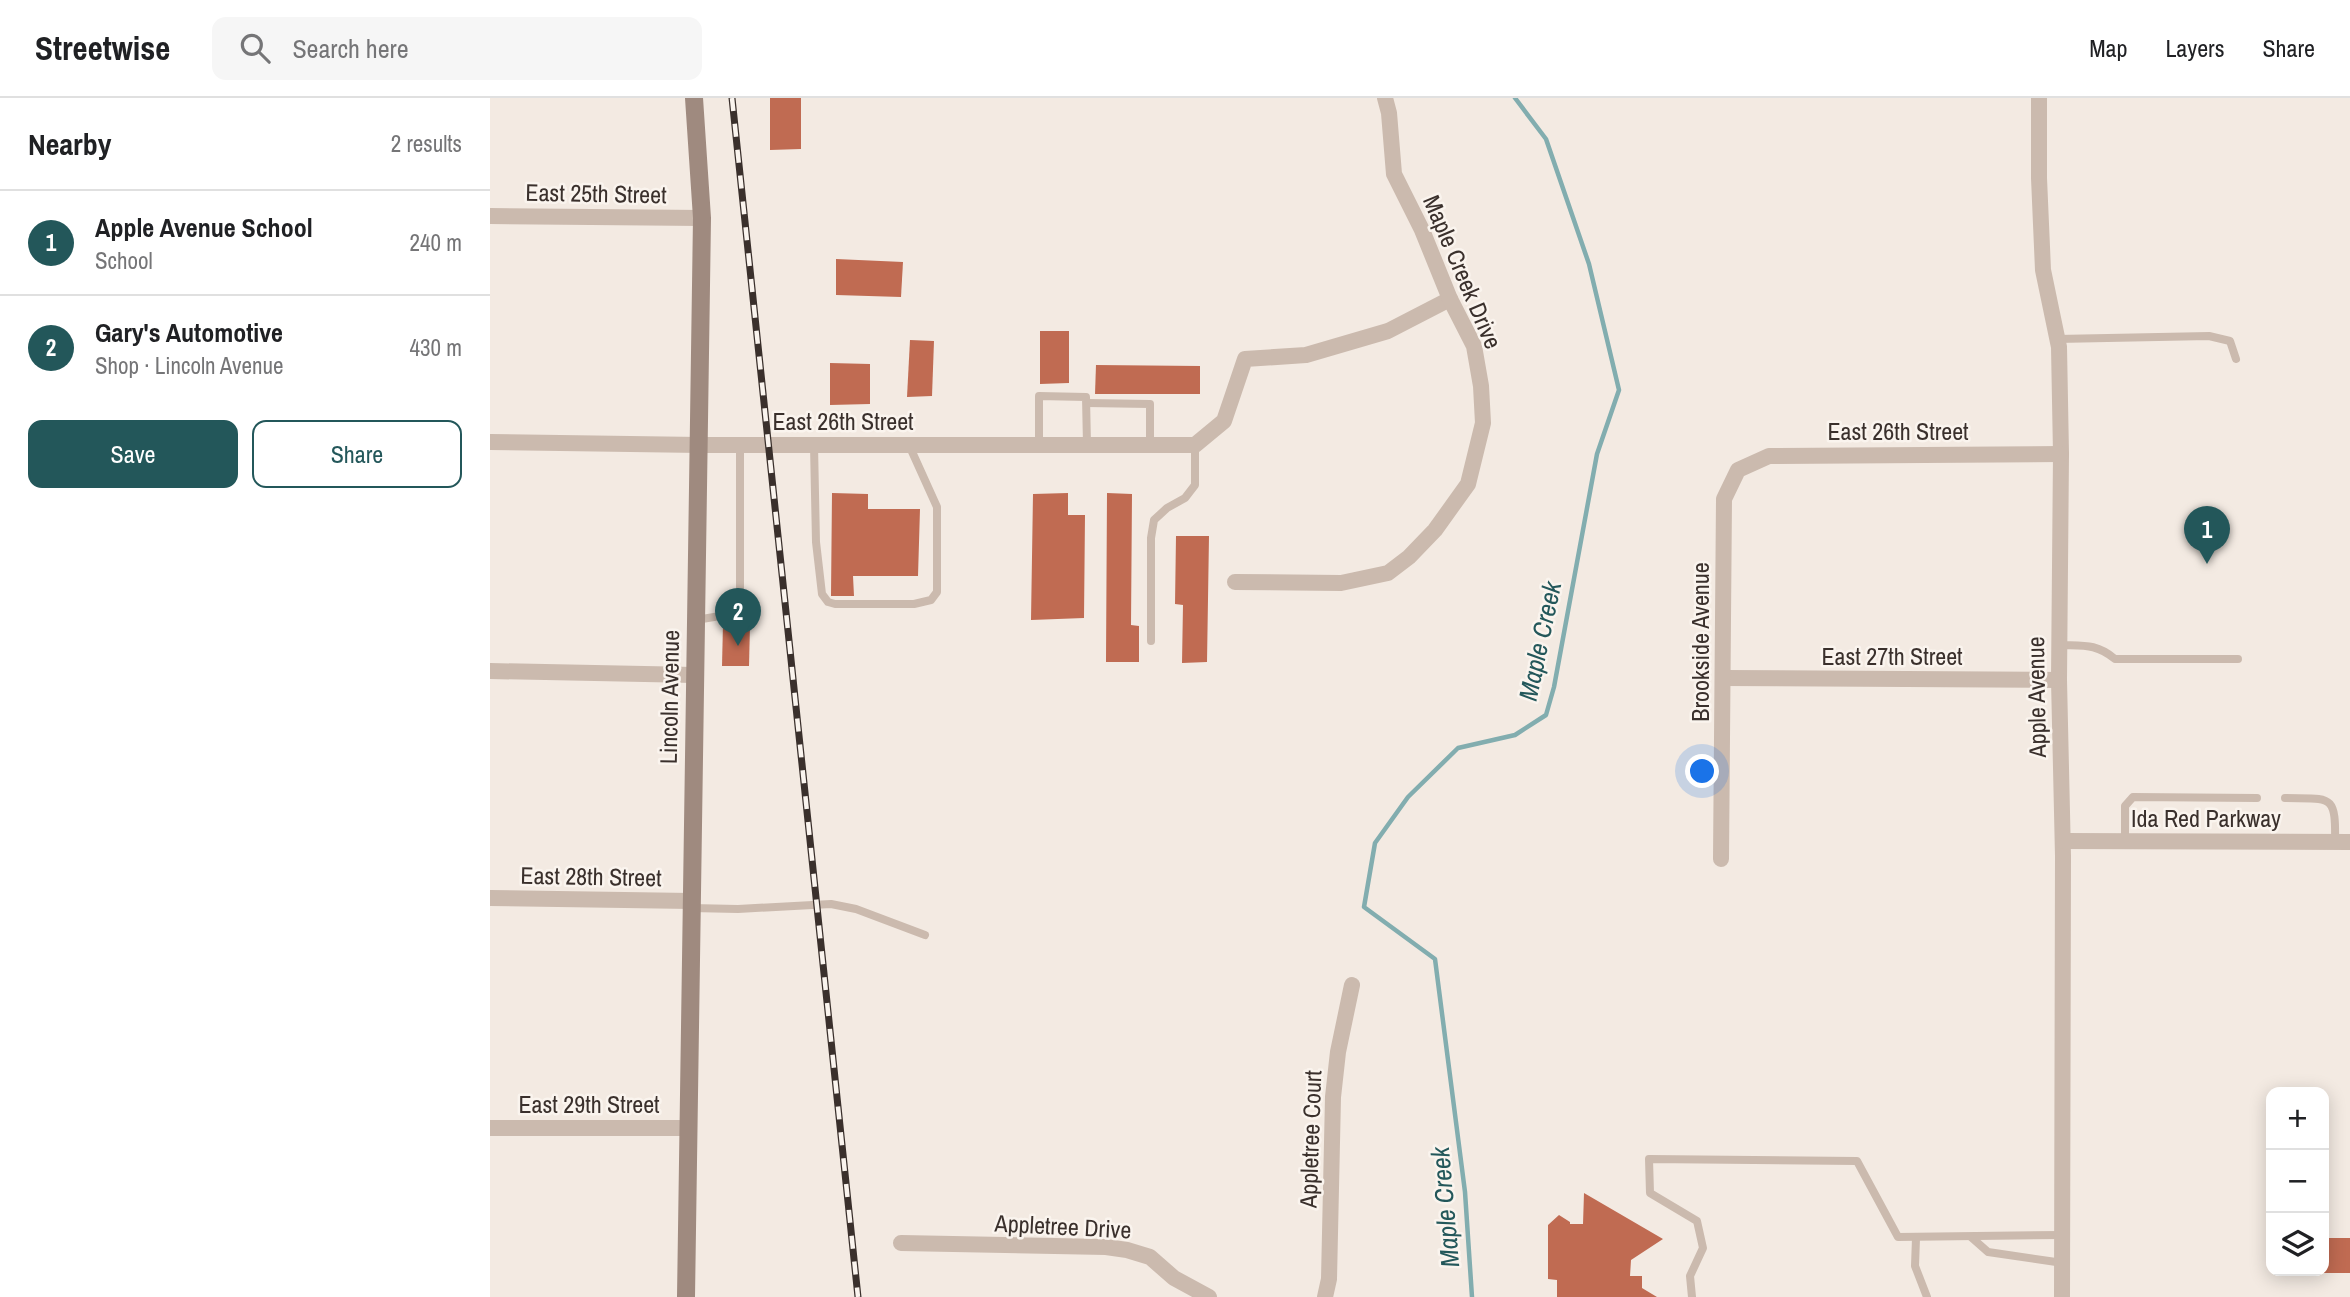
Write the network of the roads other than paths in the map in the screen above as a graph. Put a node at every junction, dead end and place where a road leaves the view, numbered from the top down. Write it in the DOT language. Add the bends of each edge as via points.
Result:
graph roads {
  1 [pos="694,98"];
  2 [pos="1385,98"];
  3 [pos="2039,98"];
  4 [pos="490,216"];
  5 [pos="702,218"];
  6 [pos="1450,299"];
  7 [pos="2057,339"];
  8 [pos="2236,359"];
  9 [pos="1087,403"];
  10 [pos="490,442"];
  11 [pos="700,445"];
  12 [pos="740,445"];
  13 [pos="814,445"];
  14 [pos="909,445"];
  15 [pos="1039,445"];
  16 [pos="1087,445"];
  17 [pos="1150,445"];
  18 [pos="1195,445"];
  19 [pos="2061,454"];
  20 [pos="1738,470"];
  21 [pos="1236,582"];
  22 [pos="696,620"];
  23 [pos="1151,641"];
  24 [pos="2059,645"];
  25 [pos="2238,659"];
  26 [pos="490,671"];
  27 [pos="694,675"];
  28 [pos="1724,678"];
  29 [pos="2059,680"];
  30 [pos="2257,798"];
  31 [pos="2285,798"];
  32 [pos="2063,841"];
  33 [pos="2125,841"];
  34 [pos="2343,842"];
  35 [pos="1721,859"];
  36 [pos="490,898"];
  37 [pos="691,905"];
  38 [pos="925,935"];
  39 [pos="1352,985"];
  40 [pos="490,1128"];
  41 [pos="689,1128"];
  42 [pos="2063,1236"];
  43 [pos="1971,1237"];
  44 [pos="1916,1238"];
  45 [pos="901,1243"];
  46 [pos="2063,1263"];
  47 [pos="686,1297"];
  48 [pos="1209,1297"];
  49 [pos="1325,1297"];
  50 [pos="1692,1297"];
  51 [pos="1927,1297"];
  52 [pos="2063,1297"];
  1 -- 5 [label="street, Lincoln Avenue"];
  2 -- 6 [label="street, Maple Creek Drive" via="1394,174"];
  3 -- 7 [label="street, Apple Avenue" via="2043,270"];
  4 -- 5 [label="street, East 25th Street"];
  5 -- 11 [label="street, Lincoln Avenue"];
  6 -- 18 [label="street" via="1388,331 1306,355 1245,359 1224,421"];
  6 -- 21 [label="street, Maple Creek Drive" via="1474,346 1482,423 1468,484 1436,530 1388,573 1341,583"];
  7 -- 8 [label="lane" via="2209,336 2230,341"];
  7 -- 19 [label="street, Apple Avenue"];
  9 -- 15 [label="lane" via="1086,397 1040,396"];
  9 -- 16 [label="lane"];
  9 -- 17 [label="lane" via="1150,404"];
  10 -- 11 [label="street, East 26th Street"];
  11 -- 12 [label="street, East 26th Street"];
  11 -- 22 [label="street, Lincoln Avenue"];
  12 -- 13 [label="street, East 26th Street"];
  12 -- 22 [label="lane" via="740,603 720,616"];
  13 -- 14 [label="street, East 26th Street"];
  13 -- 14 [label="lane" via="822,594 835,604 914,604 931,600 937,592 937,507"];
  14 -- 15 [label="street, East 26th Street"];
  15 -- 16 [label="street, East 26th Street"];
  16 -- 17 [label="street, East 26th Street"];
  17 -- 18 [label="street, East 26th Street"];
  18 -- 23 [label="lane" via="1195,485 1154,520"];
  19 -- 20 [label="street, East 26th Street" via="1769,456"];
  19 -- 24 [label="street, Apple Avenue"];
  20 -- 28 [label="street, Brookside Avenue" via="1724,499"];
  22 -- 27 [label="street, Lincoln Avenue"];
  24 -- 25 [label="lane" via="2093,646 2115,659"];
  24 -- 29 [label="street, Apple Avenue"];
  26 -- 27 [label="street"];
  27 -- 37 [label="street, Lincoln Avenue"];
  28 -- 29 [label="street, East 27th Street"];
  28 -- 35 [label="street, Brookside Avenue"];
  29 -- 32 [label="street, Apple Avenue"];
  30 -- 33 [label="lane" via="2133,797 2126,806"];
  31 -- 34 [label="lane" via="2330,803"];
  32 -- 33 [label="street, Ida Red Parkway"];
  32 -- 42 [label="street, Apple Avenue"];
  33 -- 34 [label="street, Ida Red Parkway"];
  36 -- 37 [label="street, East 28th Street"];
  37 -- 38 [label="lane" via="738,909 831,904"];
  37 -- 41 [label="street, Lincoln Avenue"];
  39 -- 49 [label="street, Appletree Court" via="1333,1097"];
  40 -- 41 [label="street, East 29th Street"];
  41 -- 47 [label="street, Lincoln Avenue"];
  42 -- 43 [label="lane"];
  42 -- 46 [label="street, Apple Avenue"];
  43 -- 44 [label="lane"];
  43 -- 46 [label="lane" via="1988,1252"];
  44 -- 50 [label="lane" via="1899,1237 1857,1161 1649,1159 1650,1193 1697,1221 1703,1248 1690,1276"];
  44 -- 51 [label="lane" via="1915,1266"];
  45 -- 48 [label="street, Appletree Drive" via="1127,1250 1150,1257 1174,1279"];
  46 -- 52 [label="street, Apple Avenue"];
}
